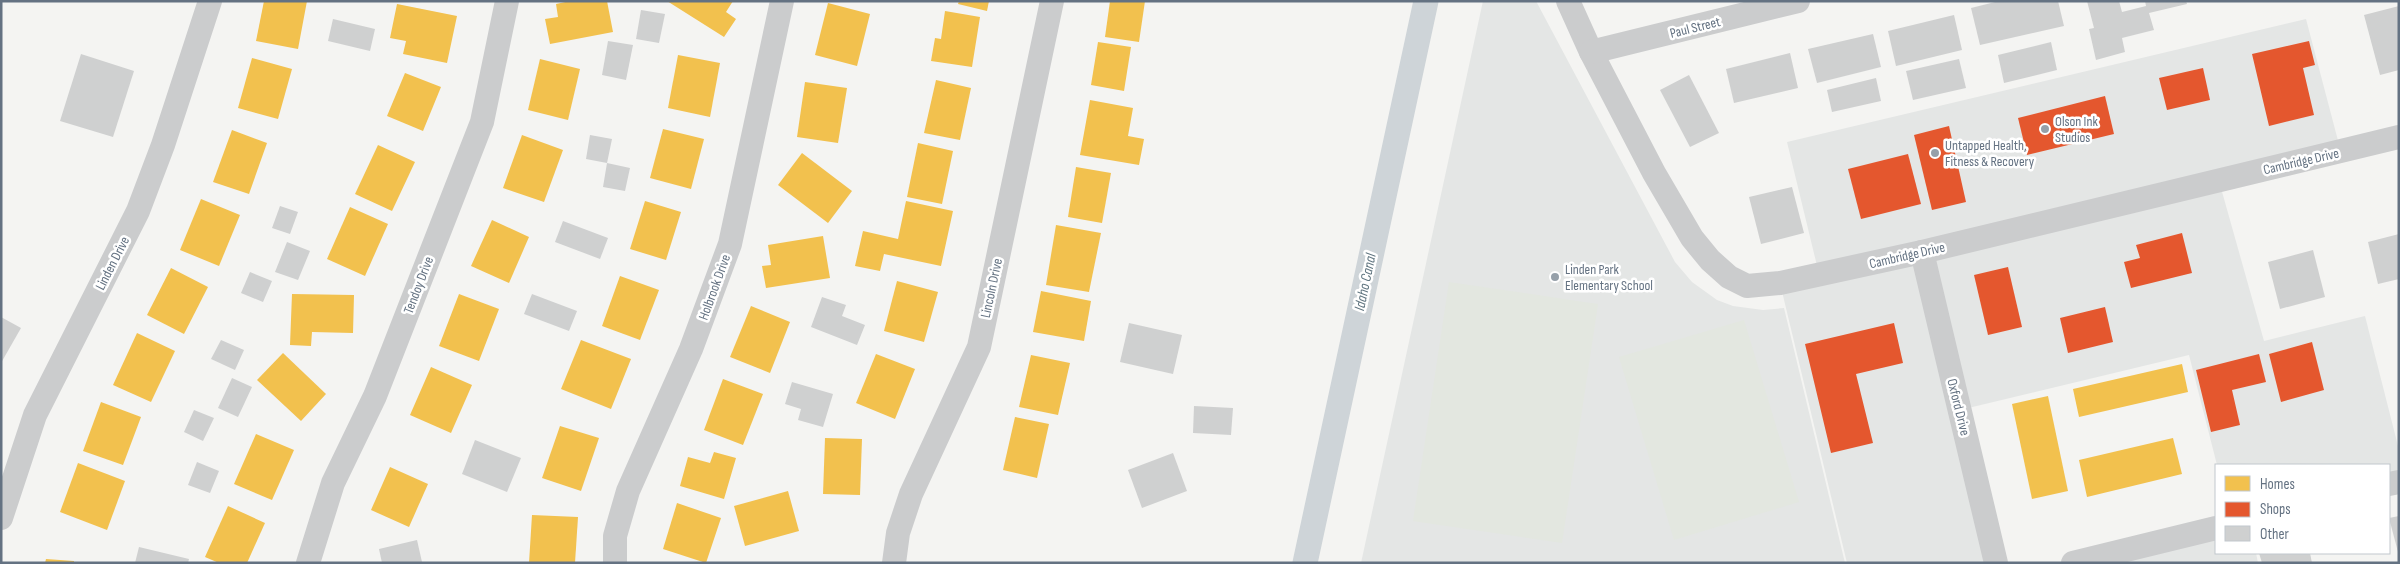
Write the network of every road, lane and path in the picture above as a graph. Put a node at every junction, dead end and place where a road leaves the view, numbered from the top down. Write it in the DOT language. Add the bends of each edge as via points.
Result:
graph roads {
  1 [pos="210,1"];
  2 [pos="507,1"];
  3 [pos="782,1"];
  4 [pos="1052,1"];
  5 [pos="1568,1"];
  6 [pos="1798,1"];
  7 [pos="1591,52"];
  8 [pos="2399,138"];
  9 [pos="1922,252"];
  10 [pos="1,518"];
  11 [pos="2215,528"];
  12 [pos="889,561"];
  13 [pos="308,563"];
  14 [pos="615,563"];
  15 [pos="1996,563"];
  16 [pos="2074,563"];
  1 -- 10 [label="street, Linden Drive" via="164,145 138,210 35,415"];
  2 -- 13 [label="street, Tendoy Drive" via="482,122 375,396 333,484"];
  3 -- 14 [label="street, Holbrook Drive" via="730,244 691,349 628,491 615,536"];
  4 -- 12 [label="street, Lincoln Drive" via="979,347 911,494"];
  5 -- 7 [label="street, Cambridge Drive"];
  6 -- 7 [label="street, Paul Street"];
  7 -- 9 [label="street, Cambridge Drive" via="1692,238 1729,277 1747,286 1780,283"];
  8 -- 9 [label="street, Cambridge Drive"];
  9 -- 15 [label="street, Oxford Drive"];
  11 -- 16 [label="street"];
}
